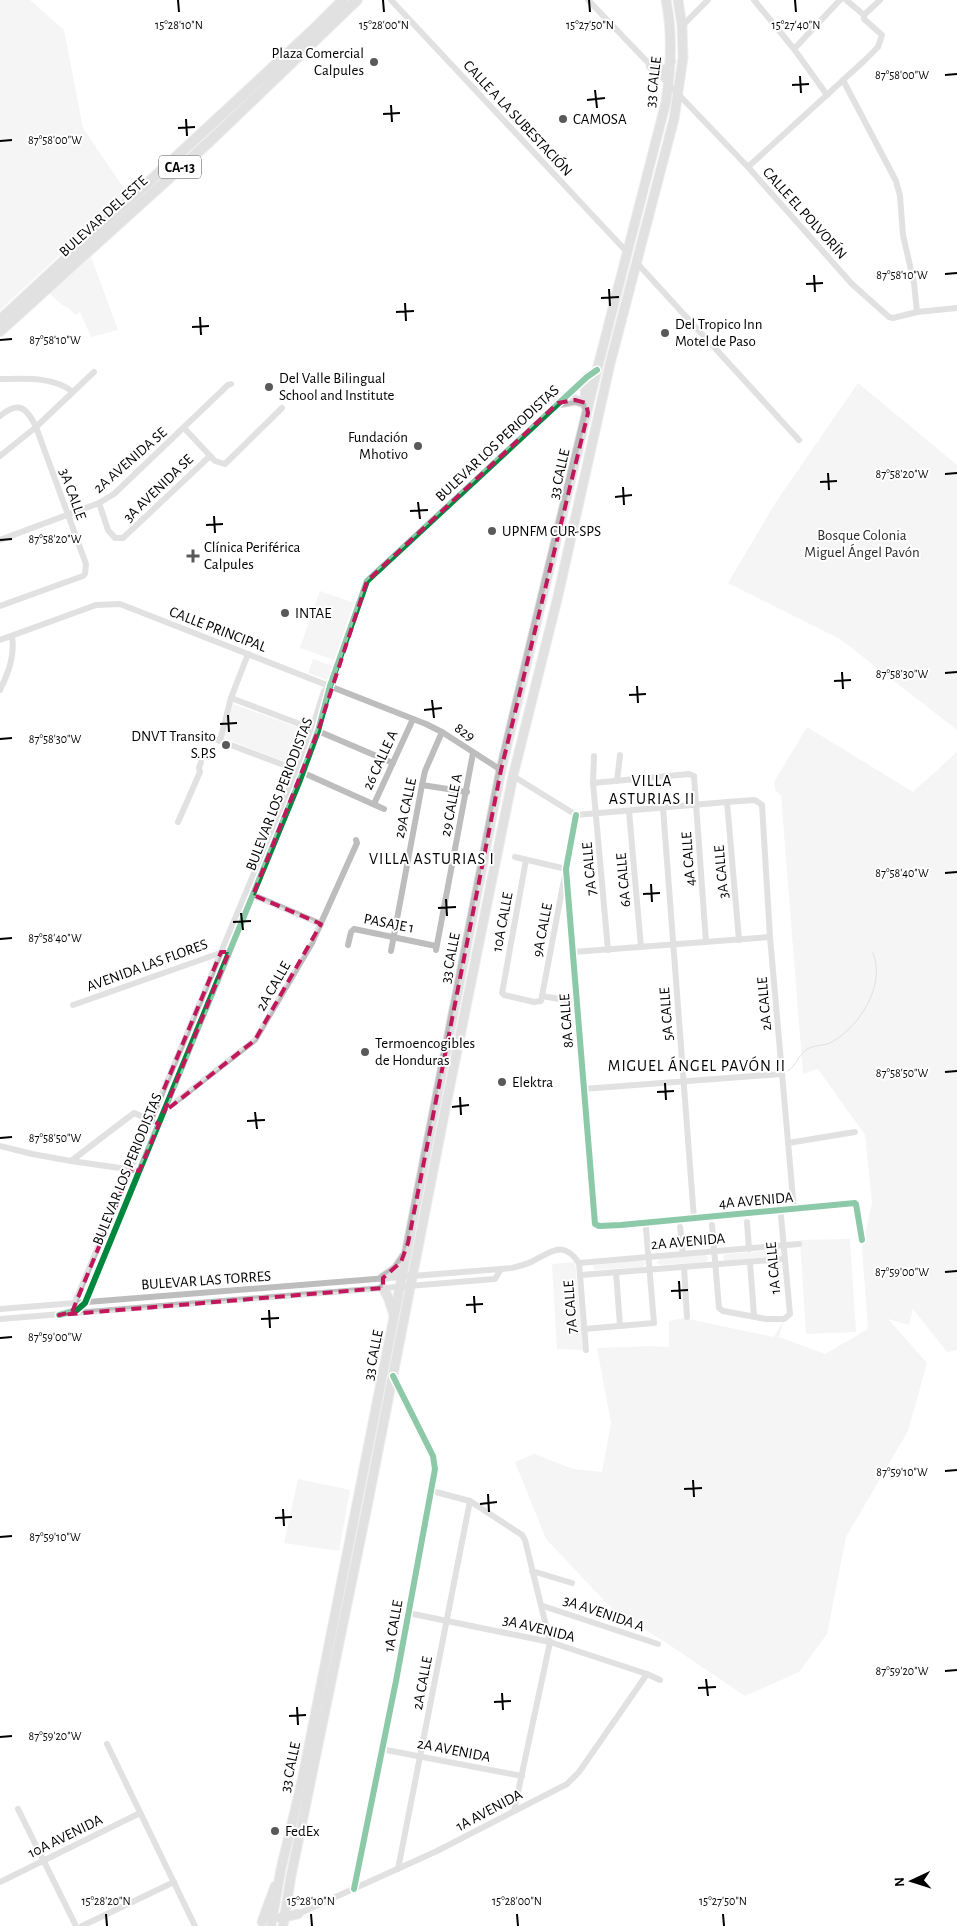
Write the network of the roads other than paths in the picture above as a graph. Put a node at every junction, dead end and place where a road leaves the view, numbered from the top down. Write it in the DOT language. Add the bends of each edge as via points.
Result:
graph roads {
  1 [pos="343,0"];
  2 [pos="356,0"];
  3 [pos="391,0"];
  4 [pos="588,0"];
  5 [pos="666,0"];
  6 [pos="678,0"];
  7 [pos="708,0"];
  8 [pos="754,0"];
  9 [pos="840,0"];
  10 [pos="846,0"];
  11 [pos="880,0"];
  12 [pos="864,15"];
  13 [pos="682,26"];
  14 [pos="794,49"];
  15 [pos="671,61"];
  16 [pos="651,66"];
  17 [pos="843,80"];
  18 [pos="668,84"];
  19 [pos="679,94"];
  20 [pos="826,95"];
  21 [pos="662,120"];
  22 [pos="748,167"];
  23 [pos="657,183"];
  24 [pos="143,194"];
  25 [pos="627,252"];
  26 [pos="636,262"];
  27 [pos="957,308"];
  28 [pos="917,312"];
  29 [pos="0,320"];
  30 [pos="619,328"];
  31 [pos="0,331"];
  32 [pos="597,370"];
  33 [pos="94,372"];
  34 [pos="587,377"];
  35 [pos="0,379"];
  36 [pos="232,384"];
  37 [pos="73,392"];
  38 [pos="558,403"];
  39 [pos="586,403"];
  40 [pos="282,408"];
  41 [pos="588,413"];
  42 [pos="0,416"];
  43 [pos="597,424"];
  44 [pos="36,427"];
  45 [pos="184,428"];
  46 [pos="799,440"];
  47 [pos="0,456"];
  48 [pos="210,456"];
  49 [pos="99,503"];
  50 [pos="68,516"];
  51 [pos="0,540"];
  52 [pos="0,606"];
  53 [pos="12,636"];
  54 [pos="0,640"];
  55 [pos="248,654"];
  56 [pos="330,686"];
  57 [pos="0,690"];
  58 [pos="231,698"];
  59 [pos="413,719"];
  60 [pos="315,730"];
  61 [pos="442,732"];
  62 [pos="207,736"];
  63 [pos="220,741"];
  64 [pos="473,753"];
  65 [pos="620,755"];
  66 [pos="594,756"];
  67 [pos="201,762"];
  68 [pos="393,763"];
  69 [pos="501,770"];
  70 [pos="300,771"];
  71 [pos="513,776"];
  72 [pos="617,781"];
  73 [pos="593,783"];
  74 [pos="422,785"];
  75 [pos="466,792"];
  76 [pos="727,802"];
  77 [pos="374,804"];
  78 [pos="697,805"];
  79 [pos="663,808"];
  80 [pos="384,809"];
  81 [pos="629,811"];
  82 [pos="596,814"];
  83 [pos="576,816"];
  84 [pos="178,822"];
  85 [pos="356,840"];
  86 [pos="515,857"];
  87 [pos="526,860"];
  88 [pos="566,869"];
  89 [pos="253,894"];
  90 [pos="321,924"];
  91 [pos="394,936"];
  92 [pos="770,938"];
  93 [pos="739,940"];
  94 [pos="706,942"];
  95 [pos="348,945"];
  96 [pos="674,945"];
  97 [pos="641,947"];
  98 [pos="436,948"];
  99 [pos="608,950"];
  100 [pos="391,951"];
  101 [pos="221,952"];
  102 [pos="229,952"];
  103 [pos="574,952"];
  104 [pos="542,996"];
  105 [pos="571,1001"];
  106 [pos="73,1005"];
  107 [pos="782,1074"];
  108 [pos="684,1082"];
  109 [pos="583,1089"];
  110 [pos="165,1108"];
  111 [pos="151,1120"];
  112 [pos="159,1124"];
  113 [pos="854,1132"];
  114 [pos="788,1143"];
  115 [pos="0,1146"];
  116 [pos="71,1161"];
  117 [pos="131,1169"];
  118 [pos="139,1171"];
  119 [pos="794,1210"];
  120 [pos="781,1216"];
  121 [pos="694,1218"];
  122 [pos="747,1222"];
  123 [pos="595,1224"];
  124 [pos="712,1225"];
  125 [pos="680,1226"];
  126 [pos="646,1228"];
  127 [pos="862,1240"];
  128 [pos="798,1244"];
  129 [pos="783,1246"];
  130 [pos="407,1248"];
  131 [pos="749,1249"];
  132 [pos="714,1252"];
  133 [pos="683,1254"];
  134 [pos="648,1257"];
  135 [pos="784,1259"];
  136 [pos="750,1262"];
  137 [pos="579,1263"];
  138 [pos="715,1264"];
  139 [pos="684,1267"];
  140 [pos="501,1268"];
  141 [pos="650,1270"];
  142 [pos="616,1272"];
  143 [pos="581,1275"];
  144 [pos="413,1276"];
  145 [pos="401,1282"];
  146 [pos="383,1283"];
  147 [pos="411,1286"];
  148 [pos="86,1301"];
  149 [pos="76,1302"];
  150 [pos="10,1308"];
  151 [pos="0,1309"];
  152 [pos="59,1315"];
  153 [pos="754,1316"];
  154 [pos="394,1317"];
  155 [pos="687,1317"];
  156 [pos="9,1318"];
  157 [pos="0,1319"];
  158 [pos="620,1326"];
  159 [pos="584,1329"];
  160 [pos="586,1350"];
  161 [pos="393,1376"];
  162 [pos="432,1491"];
  163 [pos="470,1502"];
  164 [pos="532,1570"];
  165 [pos="572,1583"];
  166 [pos="542,1606"];
  167 [pos="408,1613"];
  168 [pos="446,1621"];
  169 [pos="550,1642"];
  170 [pos="658,1644"];
  171 [pos="648,1674"];
  172 [pos="660,1680"];
  173 [pos="107,1744"];
  174 [pos="381,1749"];
  175 [pos="420,1756"];
  176 [pos="522,1776"];
  177 [pos="18,1809"];
  178 [pos="514,1811"];
  179 [pos="140,1813"];
  180 [pos="44,1860"];
  181 [pos="398,1869"];
  182 [pos="0,1882"];
  183 [pos="174,1882"];
  184 [pos="354,1889"];
  185 [pos="298,1914"];
  186 [pos="272,1924"];
  187 [pos="76,1926"];
  188 [pos="82,1926"];
  189 [pos="195,1926"];
  1 -- 24 [label="highway, BULEVAR DEL ESTE / CA-13"];
  2 -- 24 [label="highway, BULEVAR DEL ESTE / CA-13" via="209,142"];
  3 -- 25 [label="street, CALLE A LA SUBESTACIÓN"];
  4 -- 16 [label="street"];
  5 -- 15 [label="main road, 33 CALLE"];
  6 -- 13 [label="main road, 33 CALLE"];
  7 -- 13 [label="street"];
  8 -- 14 [label="street"];
  9 -- 14 [label="street"];
  10 -- 12 [label="street"];
  11 -- 12 [label="street"];
  12 -- 17 [label="street" via="864,19 882,36 881,42"];
  13 -- 19 [label="main road, 33 CALLE"];
  14 -- 20 [label="street"];
  15 -- 16 [label="main road" via="668,69"];
  15 -- 18 [label="main road, 33 CALLE"];
  16 -- 18 [label="street"];
  17 -- 20 [label="street"];
  17 -- 28 [label="street" via="896,181"];
  18 -- 19 [label="street, CALLE EL POLVORÍN"];
  18 -- 21 [label="main road, 33 CALLE"];
  19 -- 22 [label="street, CALLE EL POLVORÍN"];
  19 -- 23 [label="main road, 33 CALLE"];
  20 -- 22 [label="street"];
  21 -- 23 [label="main road" via="664,135"];
  21 -- 25 [label="main road, 33 CALLE"];
  22 -- 28 [label="street, CALLE EL POLVORÍN" via="863,296 889,317 898,318"];
  23 -- 26 [label="main road, 33 CALLE"];
  24 -- 29 [label="highway, BULEVAR DEL ESTE / CA-13"];
  24 -- 31 [label="highway, BULEVAR DEL ESTE / CA-13"];
  25 -- 32 [label="main road, 33 CALLE"];
  26 -- 30 [label="main road, 33 CALLE"];
  26 -- 46 [label="street"];
  27 -- 28 [label="street, CALLE EL POLVORÍN"];
  30 -- 32 [label="main road" via="606,361"];
  30 -- 43 [label="main road, 33 CALLE"];
  32 -- 34 [label="street, BULEVAR LOS PERIODISTAS"];
  32 -- 41 [label="main road, 33 CALLE"];
  32 -- 43 [label="main road" via="603,378"];
  33 -- 37 [label="street"];
  34 -- 38 [label="street, BULEVAR LOS PERIODISTAS"];
  34 -- 39 [label="main road"];
  35 -- 37 [label="street" via="48,380"];
  36 -- 45 [label="street, 2A AVENIDA SE"];
  37 -- 44 [label="street"];
  38 -- 39 [label="main road" via="575,400"];
  38 -- 56 [label="street, BULEVAR LOS PERIODISTAS" via="367,581"];
  39 -- 41 [label="main road"];
  40 -- 48 [label="street, 3A AVENIDA SE" via="225,464"];
  41 -- 69 [label="main road, 33 CALLE"];
  42 -- 44 [label="street, 3A CALLE" via="12,408 24,409"];
  43 -- 71 [label="main road, 33 CALLE"];
  44 -- 47 [label="street"];
  44 -- 50 [label="street, 3A CALLE"];
  45 -- 48 [label="street"];
  45 -- 49 [label="street, 2A AVENIDA SE" via="114,494"];
  48 -- 49 [label="street, 3A AVENIDA SE" via="122,538 115,538 108,530"];
  49 -- 50 [label="street, 2A AVENIDA SE"];
  50 -- 51 [label="street, 2A AVENIDA SE"];
  50 -- 52 [label="street, 3A CALLE" via="86,569 83,576"];
  53 -- 54 [label="street, CALLE PRINCIPAL"];
  53 -- 55 [label="street, CALLE PRINCIPAL" via="96,605 120,604"];
  53 -- 57 [label="street" via="13,660"];
  55 -- 56 [label="street, CALLE PRINCIPAL"];
  55 -- 58 [label="street"];
  56 -- 59 [label="street, CALLE PRINCIPAL"];
  56 -- 60 [label="street, BULEVAR LOS PERIODISTAS" via="324,690"];
  58 -- 60 [label="street"];
  58 -- 63 [label="street"];
  59 -- 61 [label="street, 829"];
  59 -- 68 [label="street, 26 CALLE A"];
  60 -- 68 [label="street"];
  60 -- 70 [label="street, BULEVAR LOS PERIODISTAS"];
  61 -- 64 [label="street, 829"];
  61 -- 74 [label="street, 29A CALLE"];
  62 -- 63 [label="street"];
  63 -- 70 [label="street"];
  64 -- 69 [label="street, 829"];
  64 -- 75 [label="street, 29 CALLE A"];
  65 -- 72 [label="street"];
  66 -- 73 [label="street, 7A CALLE"];
  67 -- 84 [label="street" via="200,772"];
  68 -- 77 [label="street, 26 CALLE A"];
  69 -- 130 [label="main road, 33 CALLE"];
  70 -- 77 [label="street"];
  70 -- 89 [label="street, BULEVAR LOS PERIODISTAS" via="300,780"];
  70 -- 101 [label="street, BULEVAR LOS PERIODISTAS"];
  71 -- 83 [label="street"];
  71 -- 144 [label="main road, 33 CALLE"];
  72 -- 73 [label="street"];
  72 -- 78 [label="street, 4A CALLE" via="692,774"];
  73 -- 82 [label="street, 7A CALLE"];
  74 -- 75 [label="street"];
  74 -- 91 [label="street, 29A CALLE"];
  75 -- 98 [label="street, 29 CALLE A"];
  76 -- 78 [label="street"];
  76 -- 92 [label="street, 2A CALLE" via="755,800 762,805"];
  76 -- 93 [label="street, 3A CALLE"];
  77 -- 80 [label="street"];
  78 -- 79 [label="street"];
  78 -- 94 [label="street, 4A CALLE"];
  79 -- 81 [label="street"];
  79 -- 96 [label="street, 5A CALLE"];
  81 -- 82 [label="street"];
  81 -- 97 [label="street, 6A CALLE"];
  82 -- 83 [label="street"];
  82 -- 99 [label="street, 7A CALLE"];
  83 -- 88 [label="street, 8A CALLE"];
  85 -- 90 [label="street, 2A CALLE"];
  86 -- 87 [label="street"];
  87 -- 88 [label="street"];
  87 -- 104 [label="street, 10A CALLE" via="502,990 504,995 534,1002 541,1001"];
  88 -- 103 [label="street, 8A CALLE"];
  88 -- 104 [label="street, 9A CALLE"];
  89 -- 90 [label="street"];
  89 -- 102 [label="street, BULEVAR LOS PERIODISTAS"];
  90 -- 110 [label="street, 2A CALLE" via="255,1040"];
  91 -- 95 [label="street, PASAJE 1" via="354,929 350,932"];
  91 -- 98 [label="street, PASAJE 1"];
  91 -- 100 [label="street, 29A CALLE"];
  92 -- 93 [label="street"];
  92 -- 107 [label="street, 2A CALLE"];
  93 -- 94 [label="street"];
  94 -- 96 [label="street"];
  96 -- 97 [label="street"];
  96 -- 108 [label="street, 5A CALLE"];
  97 -- 99 [label="street"];
  99 -- 103 [label="street"];
  101 -- 102 [label="street, AVENIDA LAS FLORES"];
  101 -- 106 [label="street, AVENIDA LAS FLORES"];
  101 -- 111 [label="street, BULEVAR LOS PERIODISTAS"];
  102 -- 110 [label="street, BULEVAR LOS PERIODISTAS"];
  103 -- 109 [label="street, 8A CALLE"];
  104 -- 105 [label="street"];
  107 -- 108 [label="street"];
  107 -- 114 [label="street, 2A CALLE"];
  108 -- 109 [label="street"];
  108 -- 121 [label="street, 5A CALLE"];
  109 -- 123 [label="street, 8A CALLE"];
  110 -- 112 [label="street, BULEVAR LOS PERIODISTAS"];
  111 -- 112 [label="street"];
  111 -- 116 [label="street" via="134,1113"];
  111 -- 117 [label="street, BULEVAR LOS PERIODISTAS"];
  112 -- 118 [label="street, BULEVAR LOS PERIODISTAS"];
  113 -- 114 [label="street"];
  114 -- 119 [label="street, 2A CALLE"];
  115 -- 116 [label="street"];
  116 -- 117 [label="street"];
  117 -- 118 [label="street"];
  117 -- 149 [label="street, BULEVAR LOS PERIODISTAS"];
  118 -- 148 [label="street, BULEVAR LOS PERIODISTAS"];
  119 -- 121 [label="street, 4A AVENIDA"];
  119 -- 127 [label="street, 4A AVENIDA" via="855,1203"];
  120 -- 129 [label="street, 1A CALLE"];
  121 -- 123 [label="street, 4A AVENIDA" via="621,1225"];
  122 -- 131 [label="street"];
  124 -- 132 [label="street"];
  125 -- 133 [label="street"];
  126 -- 134 [label="street"];
  128 -- 129 [label="street, 2A AVENIDA"];
  129 -- 131 [label="street, 2A AVENIDA"];
  129 -- 135 [label="street, 1A CALLE"];
  130 -- 145 [label="main road, 33 CALLE"];
  130 -- 146 [label="main road" via="401,1262"];
  131 -- 132 [label="street, 2A AVENIDA"];
  132 -- 133 [label="street, 2A AVENIDA"];
  132 -- 138 [label="street"];
  133 -- 134 [label="street, 2A AVENIDA"];
  134 -- 137 [label="street, 2A AVENIDA"];
  134 -- 141 [label="street"];
  135 -- 136 [label="street, 2A AVENIDA"];
  135 -- 153 [label="street, 1A CALLE" via="789,1316 777,1320"];
  136 -- 138 [label="street, 2A AVENIDA"];
  136 -- 153 [label="street"];
  137 -- 140 [label="street, BULEVAR LAS TORRES" via="568,1250 557,1249 521,1266"];
  137 -- 143 [label="street, 7A CALLE"];
  138 -- 139 [label="street, 2A AVENIDA"];
  138 -- 153 [label="street" via="721,1310"];
  139 -- 141 [label="street, 2A AVENIDA"];
  139 -- 155 [label="street"];
  140 -- 144 [label="street, BULEVAR LAS TORRES"];
  140 -- 147 [label="street, BULEVAR LAS TORRES" via="495,1279"];
  141 -- 142 [label="street, 2A AVENIDA"];
  141 -- 158 [label="street" via="654,1323"];
  142 -- 143 [label="street, 2A AVENIDA"];
  142 -- 158 [label="street"];
  143 -- 159 [label="street, 7A CALLE"];
  144 -- 145 [label="street, BULEVAR LAS TORRES"];
  144 -- 147 [label="main road, 33 CALLE"];
  145 -- 146 [label="street, BULEVAR LAS TORRES"];
  145 -- 147 [label="street, BULEVAR LAS TORRES"];
  145 -- 154 [label="main road, 33 CALLE"];
  146 -- 148 [label="street, BULEVAR LAS TORRES"];
  146 -- 152 [label="street, BULEVAR LAS TORRES"];
  146 -- 154 [label="main road"];
  147 -- 161 [label="main road, 33 CALLE"];
  148 -- 149 [label="street, BULEVAR LAS TORRES"];
  148 -- 152 [label="street" via="80,1309"];
  149 -- 150 [label="street, BULEVAR LAS TORRES"];
  150 -- 151 [label="street, BULEVAR LAS TORRES"];
  150 -- 156 [label="street" via="6,1314"];
  152 -- 156 [label="street, BULEVAR LAS TORRES"];
  154 -- 186 [label="main road, 33 CALLE"];
  156 -- 157 [label="street, BULEVAR LAS TORRES"];
  158 -- 159 [label="street"];
  159 -- 160 [label="street, 7A CALLE"];
  161 -- 162 [label="street, 1A CALLE" via="433,1456"];
  161 -- 186 [label="main road, 33 CALLE"];
  162 -- 163 [label="street"];
  162 -- 167 [label="street, 1A CALLE"];
  163 -- 164 [label="street" via="522,1535"];
  163 -- 168 [label="street, 2A CALLE"];
  164 -- 165 [label="street"];
  164 -- 166 [label="street"];
  166 -- 169 [label="street"];
  166 -- 170 [label="street, 3A AVENIDA A"];
  167 -- 168 [label="street, 3A AVENIDA"];
  167 -- 174 [label="street, 1A CALLE"];
  168 -- 169 [label="street, 3A AVENIDA"];
  168 -- 175 [label="street, 2A CALLE"];
  169 -- 171 [label="street, 3A AVENIDA"];
  169 -- 176 [label="street"];
  171 -- 172 [label="street, 3A AVENIDA"];
  171 -- 178 [label="street, 1A AVENIDA" via="579,1772 567,1784"];
  173 -- 179 [label="street"];
  174 -- 175 [label="street, 2A AVENIDA"];
  174 -- 184 [label="street, 1A CALLE"];
  175 -- 176 [label="street, 2A AVENIDA"];
  175 -- 181 [label="street, 2A CALLE"];
  176 -- 178 [label="street"];
  177 -- 180 [label="street"];
  178 -- 181 [label="street, 1A AVENIDA"];
  179 -- 180 [label="street, 10A AVENIDA"];
  179 -- 183 [label="street"];
  180 -- 182 [label="street, 10A AVENIDA"];
  180 -- 187 [label="street"];
  181 -- 184 [label="street, 1A AVENIDA"];
  183 -- 188 [label="street"];
  183 -- 189 [label="street"];
  184 -- 185 [label="street, 1A AVENIDA"];
  185 -- 186 [label="main road"];
}
